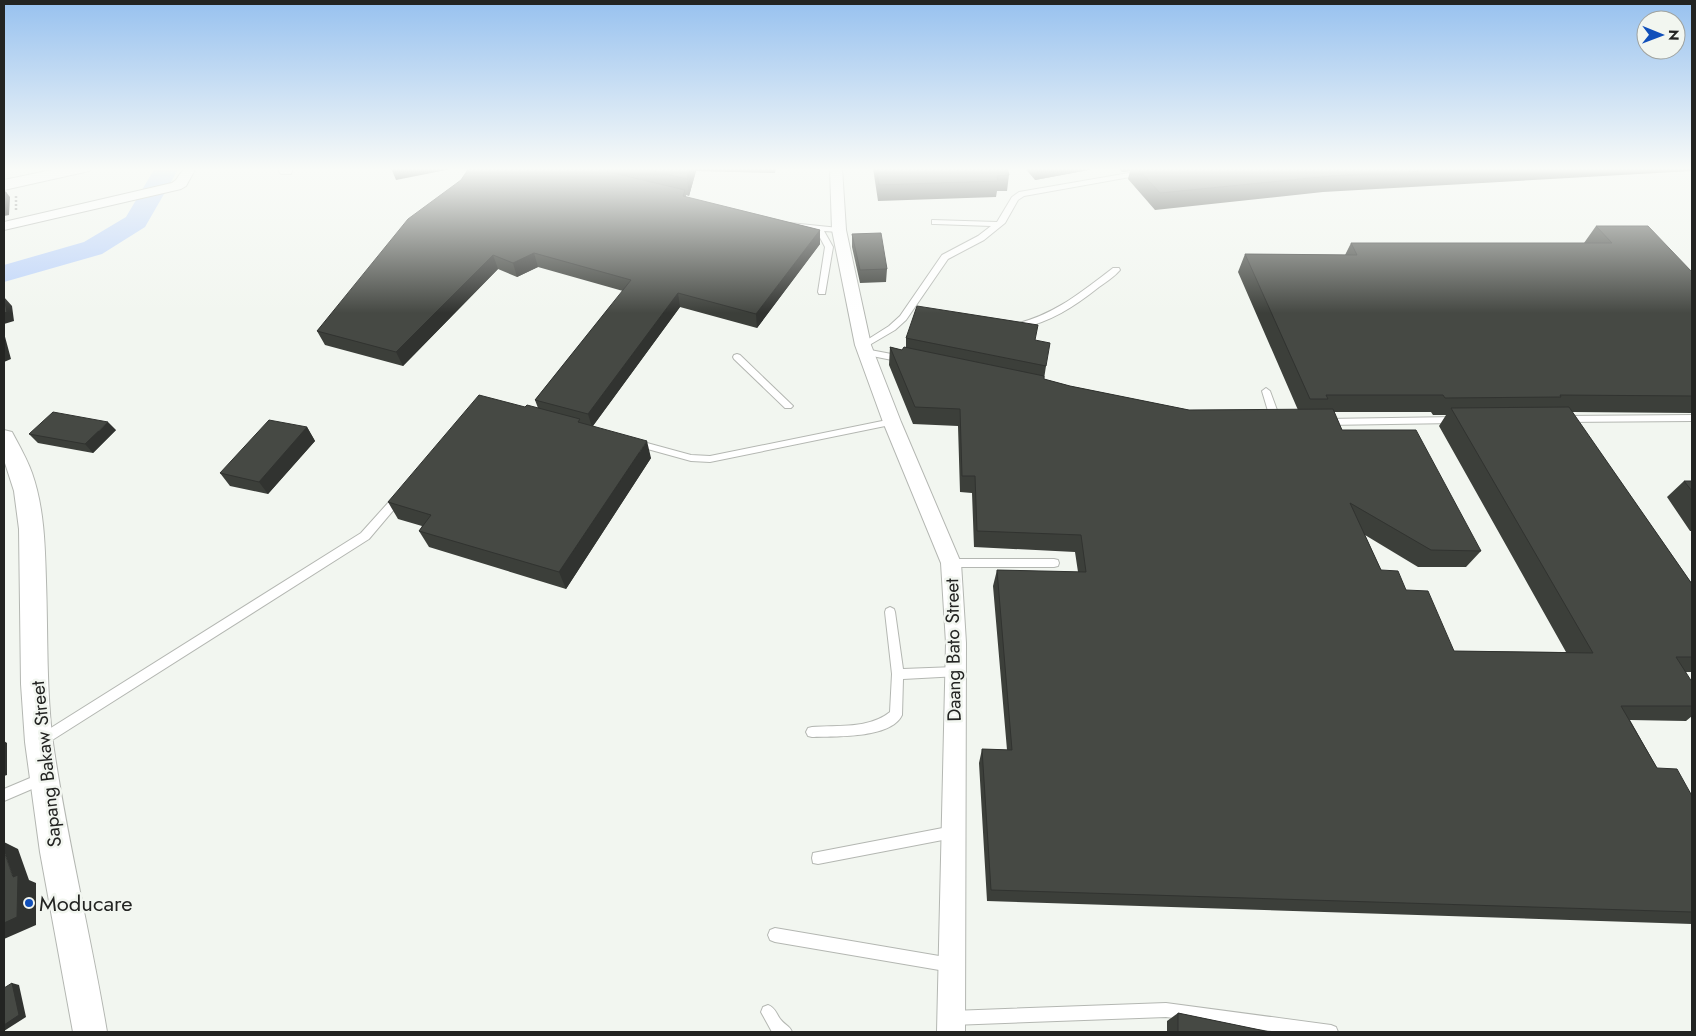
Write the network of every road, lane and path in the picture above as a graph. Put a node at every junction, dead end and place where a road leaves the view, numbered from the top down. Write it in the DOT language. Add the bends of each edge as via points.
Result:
graph roads {
  1 [pos="47,216"];
  2 [pos="838,216"];
  3 [pos="1003,216"];
  4 [pos="935,222"];
  5 [pos="789,224"];
  6 [pos="998,224"];
  7 [pos="10,225"];
  8 [pos="819,228"];
  9 [pos="839,230"];
  10 [pos="1116,270"];
  11 [pos="822,292"];
  12 [pos="903,318"];
  13 [pos="913,318"];
  14 [pos="1008,327"];
  15 [pos="864,348"];
  16 [pos="737,357"];
  17 [pos="913,362"];
  18 [pos="1266,391"];
  19 [pos="788,406"];
  20 [pos="1692,418"];
  21 [pos="1554,419"];
  22 [pos="1466,420"];
  23 [pos="1275,421"];
  24 [pos="892,422"];
  25 [pos="1318,422"];
  26 [pos="4,438"];
  27 [pos="630,441"];
  28 [pos="406,490"];
  29 [pos="951,563"];
  30 [pos="1054,563"];
  31 [pos="890,612"];
  32 [pos="955,672"];
  33 [pos="898,674"];
  34 [pos="812,732"];
  35 [pos="39,742"];
  36 [pos="45,777"];
  37 [pos="4,795"];
  38 [pos="953,832"];
  39 [pos="818,858"];
  40 [pos="775,935"];
  41 [pos="952,965"];
  42 [pos="768,1012"];
  43 [pos="951,1025"];
  44 [pos="90,1032"];
  45 [pos="784,1032"];
  46 [pos="1331,1032"];
  1 -- 7 [label="street"];
  2 -- 9 [label="street, Daang Bato Street"];
  3 -- 6 [label="lane"];
  4 -- 6 [label="lane"];
  5 -- 8 [label="lane"];
  6 -- 12 [label="lane" via="981,238 945,257"];
  8 -- 9 [label="lane"];
  8 -- 11 [label="lane" via="829,247"];
  9 -- 15 [label="street, Daang Bato Street"];
  10 -- 14 [label="lane" via="1055,316"];
  12 -- 13 [label="lane"];
  12 -- 15 [label="lane"];
  15 -- 17 [label="lane"];
  15 -- 24 [label="street, Daang Bato Street"];
  16 -- 19 [label="lane"];
  18 -- 23 [label="lane"];
  20 -- 21 [label="lane"];
  22 -- 25 [label="lane"];
  24 -- 27 [label="lane" via="710,459 691,458"];
  24 -- 29 [label="street, Daang Bato Street"];
  26 -- 35 [label="street, Sapang Bakaw Street" via="15,455 24,482 33,535"];
  28 -- 35 [label="lane" via="365,536"];
  29 -- 30 [label="lane"];
  29 -- 32 [label="street, Daang Bato Street"];
  31 -- 33 [label="lane"];
  32 -- 33 [label="lane"];
  32 -- 38 [label="street, Daang Bato Street"];
  33 -- 34 [label="lane" via="896,715 889,722 875,727"];
  35 -- 36 [label="street, Sapang Bakaw Street"];
  36 -- 37 [label="lane"];
  36 -- 44 [label="street, Sapang Bakaw Street" via="55,851"];
  38 -- 39 [label="lane"];
  38 -- 41 [label="street, Daang Bato Street"];
  40 -- 41 [label="lane"];
  41 -- 43 [label="street, Daang Bato Street"];
  42 -- 45 [label="lane"];
  43 -- 46 [label="lane" via="1166,1010"];
}
